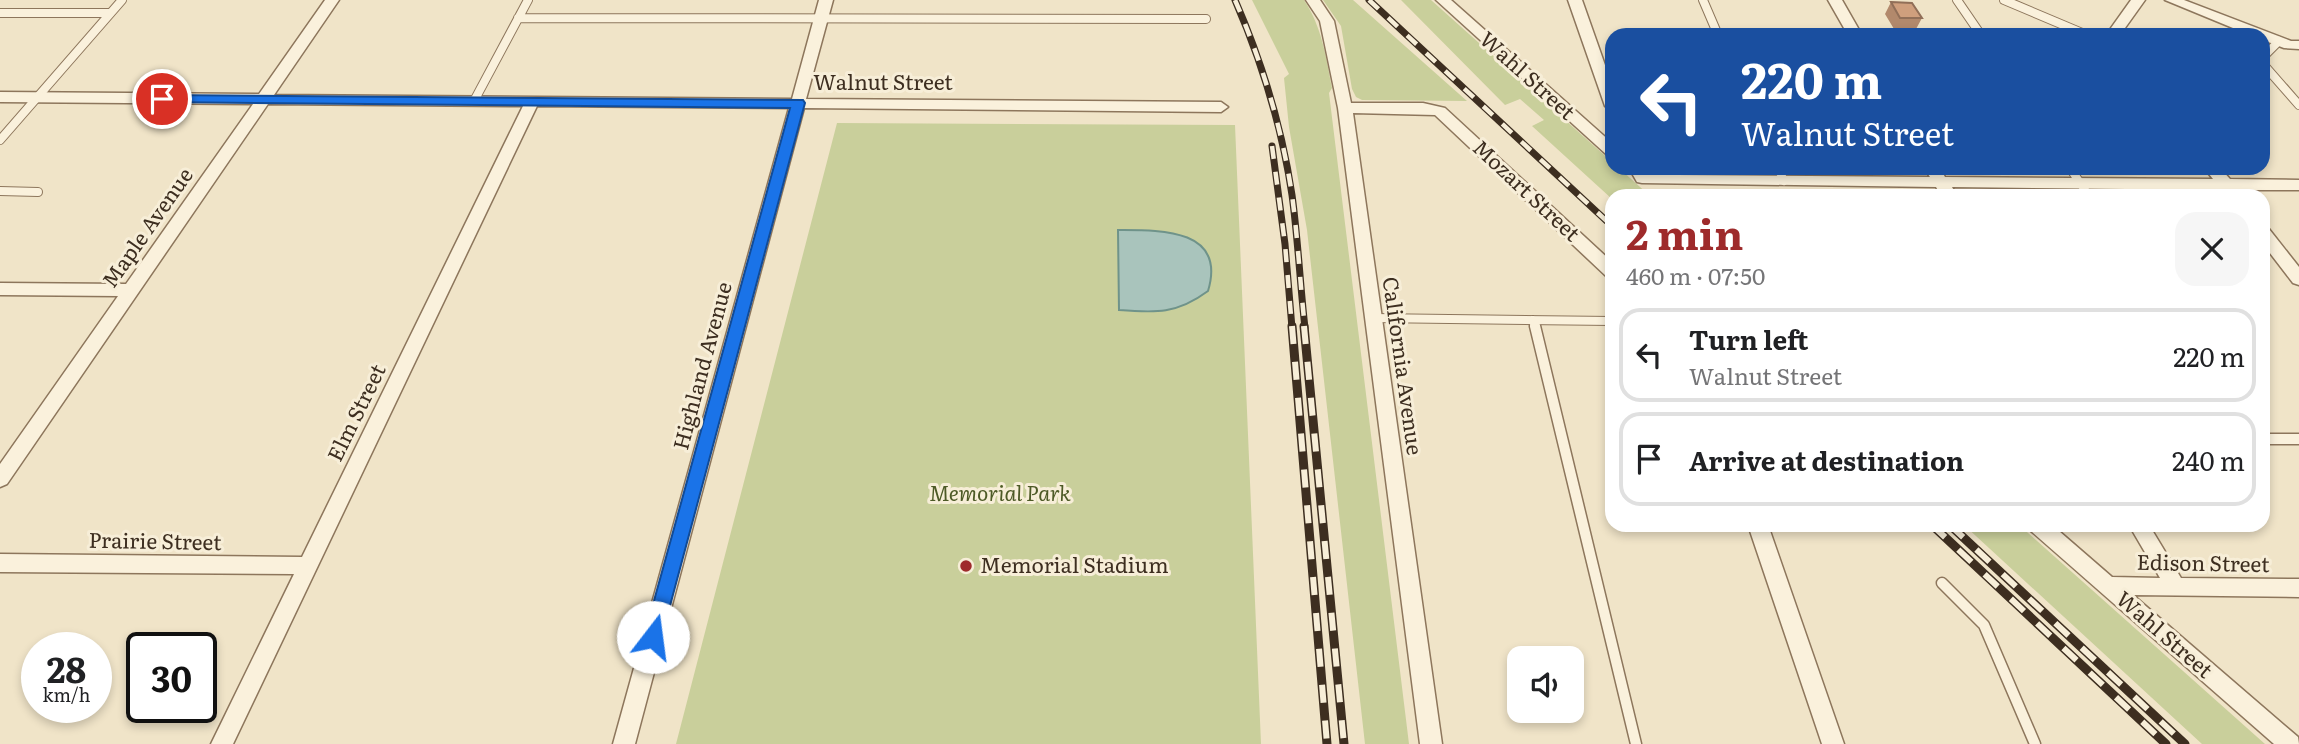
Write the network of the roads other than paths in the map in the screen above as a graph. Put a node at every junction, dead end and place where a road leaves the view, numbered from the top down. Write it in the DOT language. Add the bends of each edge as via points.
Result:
graph roads {
  1 [pos="122,0"];
  2 [pos="332,0"];
  3 [pos="528,0"];
  4 [pos="826,0"];
  5 [pos="1313,0"];
  6 [pos="1443,0"];
  7 [pos="1575,0"];
  8 [pos="1703,0"];
  9 [pos="1835,0"];
  10 [pos="1957,0"];
  11 [pos="2004,0"];
  12 [pos="2138,0"];
  13 [pos="2172,0"];
  14 [pos="0,13"];
  15 [pos="110,13"];
  16 [pos="518,18"];
  17 [pos="821,19"];
  18 [pos="1206,19"];
  19 [pos="1715,28"];
  20 [pos="1851,28"];
  21 [pos="1976,28"];
  22 [pos="2070,28"];
  23 [pos="2118,28"];
  24 [pos="2245,28"];
  25 [pos="2270,38"];
  26 [pos="2279,41"];
  27 [pos="2299,45"];
  28 [pos="2270,50"];
  29 [pos="2270,72"];
  30 [pos="1605,86"];
  31 [pos="0,97"];
  32 [pos="37,98"];
  33 [pos="262,100"];
  34 [pos="474,101"];
  35 [pos="533,102"];
  36 [pos="798,103"];
  37 [pos="2299,105"];
  38 [pos="1221,107"];
  39 [pos="1345,108"];
  40 [pos="0,139"];
  41 [pos="1605,145"];
  42 [pos="1641,175"];
  43 [pos="1792,175"];
  44 [pos="2218,175"];
  45 [pos="2299,185"];
  46 [pos="1655,189"];
  47 [pos="1945,189"];
  48 [pos="2229,189"];
  49 [pos="2244,189"];
  50 [pos="0,191"];
  51 [pos="38,192"];
  52 [pos="2270,242"];
  53 [pos="1605,265"];
  54 [pos="2299,279"];
  55 [pos="0,289"];
  56 [pos="131,290"];
  57 [pos="1373,318"];
  58 [pos="1533,320"];
  59 [pos="1605,321"];
  60 [pos="2270,439"];
  61 [pos="2299,439"];
  62 [pos="0,479"];
  63 [pos="1760,532"];
  64 [pos="2046,532"];
  65 [pos="2143,532"];
  66 [pos="0,563"];
  67 [pos="309,566"];
  68 [pos="1942,583"];
  69 [pos="2107,586"];
  70 [pos="2175,586"];
  71 [pos="2299,588"];
  72 [pos="222,744"];
  73 [pos="624,744"];
  74 [pos="1431,744"];
  75 [pos="1636,744"];
  76 [pos="1833,744"];
  77 [pos="2035,744"];
  78 [pos="2290,744"];
  1 -- 15 [label="lane"];
  2 -- 33 [label="street, Maple Avenue"];
  3 -- 16 [label="lane"];
  4 -- 17 [label="street, Highland Avenue"];
  5 -- 39 [label="street, California Avenue" via="1327,21"];
  6 -- 41 [label="street, Wahl Street"];
  7 -- 30 [label="street"];
  8 -- 19 [label="lane"];
  9 -- 20 [label="street"];
  10 -- 21 [label="lane"];
  11 -- 22 [label="lane"];
  12 -- 23 [label="street"];
  13 -- 24 [label="street"];
  14 -- 15 [label="lane"];
  15 -- 32 [label="lane"];
  16 -- 17 [label="lane"];
  16 -- 34 [label="lane"];
  17 -- 18 [label="lane"];
  17 -- 36 [label="street, Highland Avenue"];
  25 -- 26 [label="street"];
  26 -- 27 [label="street"];
  26 -- 28 [label="lane"];
  29 -- 37 [label="lane"];
  31 -- 32 [label="street, Walnut Street"];
  32 -- 33 [label="street, Walnut Street"];
  32 -- 40 [label="lane"];
  33 -- 34 [label="street, Walnut Street"];
  33 -- 56 [label="street, Maple Avenue"];
  34 -- 35 [label="street, Walnut Street"];
  35 -- 36 [label="street, Walnut Street"];
  35 -- 67 [label="street, Elm Street"];
  36 -- 38 [label="street, Walnut Street"];
  36 -- 73 [label="street, Highland Avenue"];
  39 -- 53 [label="street, Mozart Street" via="1440,111"];
  39 -- 57 [label="street, California Avenue"];
  42 -- 46 [label="street"];
  43 -- 47 [label="street"];
  44 -- 48 [label="street"];
  45 -- 49 [label="street"];
  50 -- 51 [label="lane"];
  52 -- 54 [label="street"];
  55 -- 56 [label="street"];
  56 -- 62 [label="street, Maple Avenue"];
  57 -- 58 [label="lane"];
  57 -- 74 [label="street, California Avenue"];
  58 -- 59 [label="lane"];
  58 -- 75 [label="lane"];
  60 -- 61 [label="lane"];
  63 -- 76 [label="street"];
  64 -- 69 [label="street, Wahl Street"];
  65 -- 70 [label="street"];
  66 -- 67 [label="street, Prairie Street"];
  67 -- 72 [label="street, Elm Street"];
  68 -- 77 [label="lane" via="1984,625"];
  69 -- 70 [label="street, Edison Street"];
  69 -- 78 [label="street, Wahl Street"];
  70 -- 71 [label="street, Edison Street"];
}
